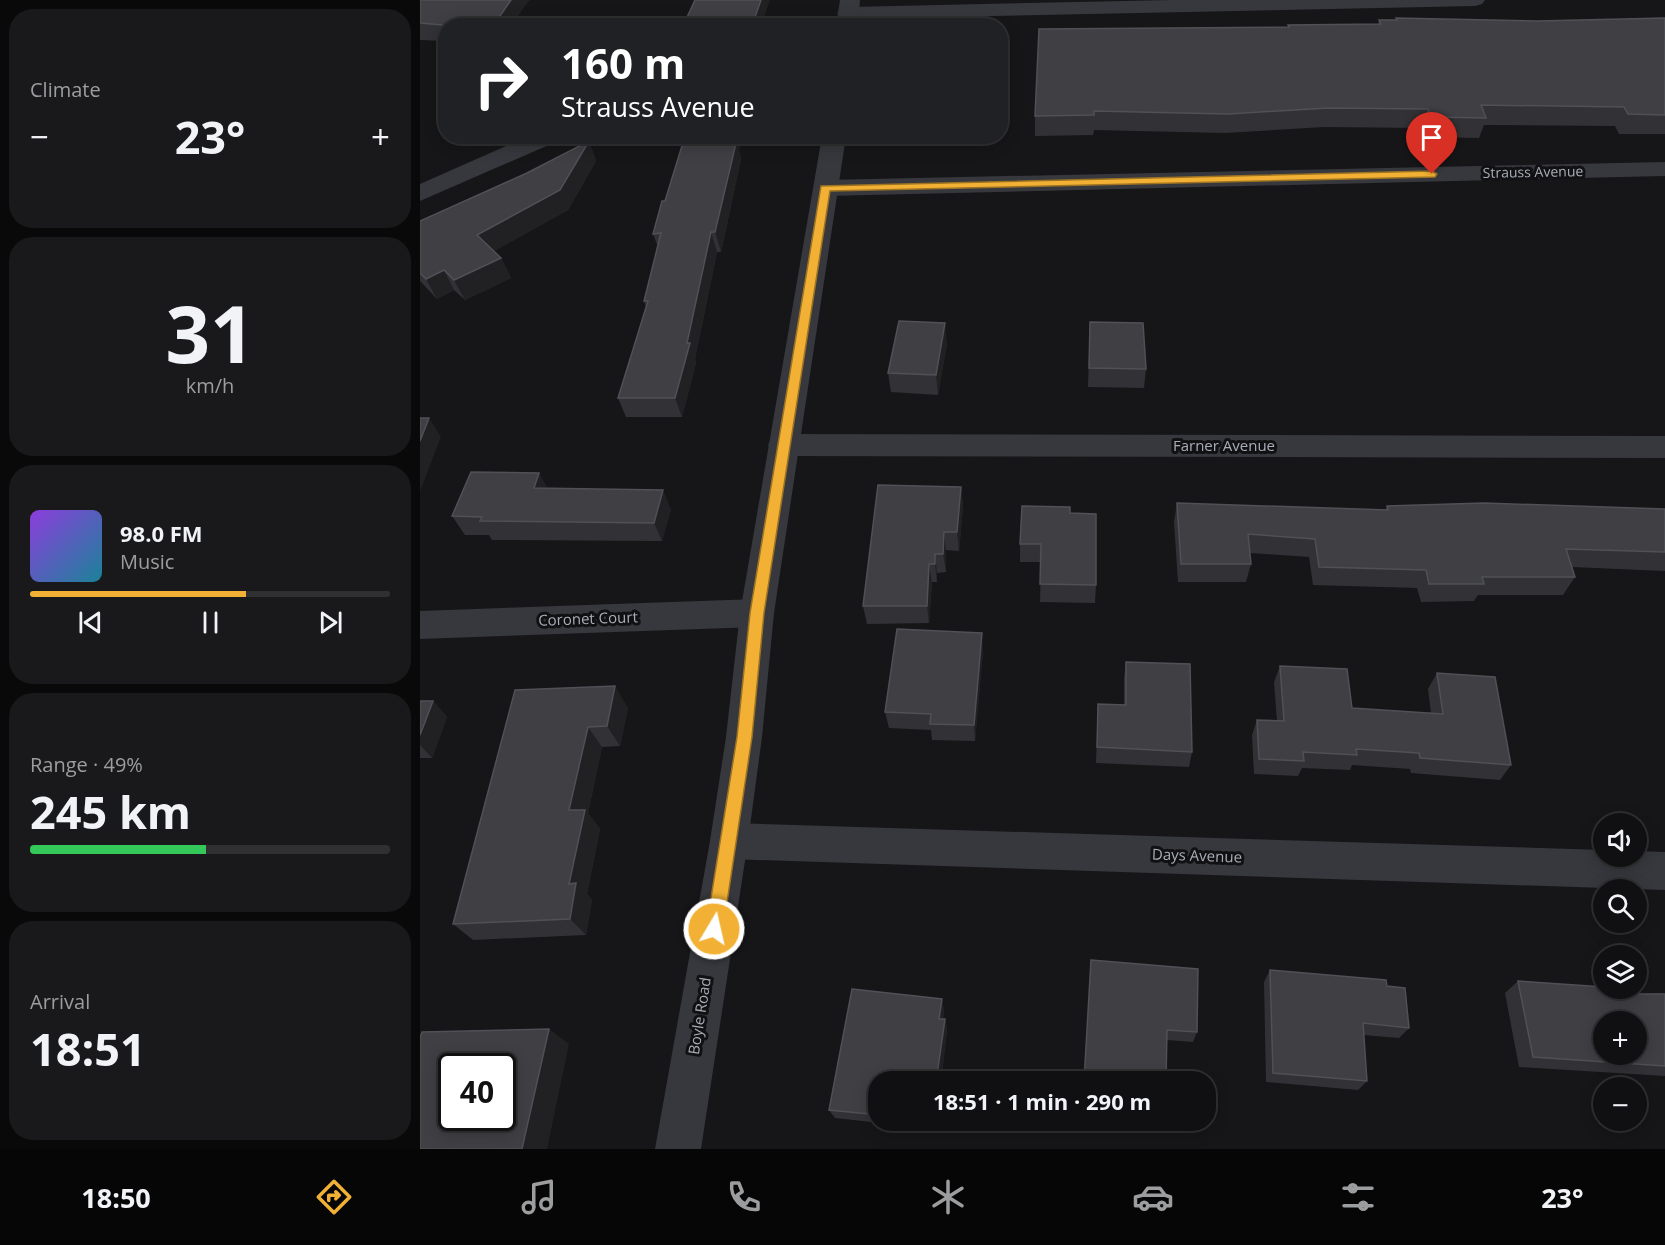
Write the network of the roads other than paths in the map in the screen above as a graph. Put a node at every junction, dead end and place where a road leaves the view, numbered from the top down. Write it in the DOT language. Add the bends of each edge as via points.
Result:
graph roads {
  1 [pos="1475,0"];
  2 [pos="848,13"];
  3 [pos="532,144"];
  4 [pos="833,144"];
  5 [pos="1665,169"];
  6 [pos="825,188"];
  7 [pos="420,193"];
  8 [pos="783,445"];
  9 [pos="1665,447"];
  10 [pos="757,613"];
  11 [pos="420,625"];
  12 [pos="729,841"];
  13 [pos="1665,872"];
  14 [pos="678,1149"];
  1 -- 2 [label="street"];
  3 -- 7 [label="street"];
  4 -- 6 [label="street, Boyle Road"];
  5 -- 6 [label="street, Strauss Avenue"];
  6 -- 8 [label="street, Boyle Road"];
  8 -- 9 [label="street, Farner Avenue"];
  8 -- 10 [label="street, Boyle Road"];
  10 -- 11 [label="street, Coronet Court"];
  10 -- 12 [label="street, Boyle Road"];
  12 -- 13 [label="street, Days Avenue"];
  12 -- 14 [label="street, Boyle Road"];
}
